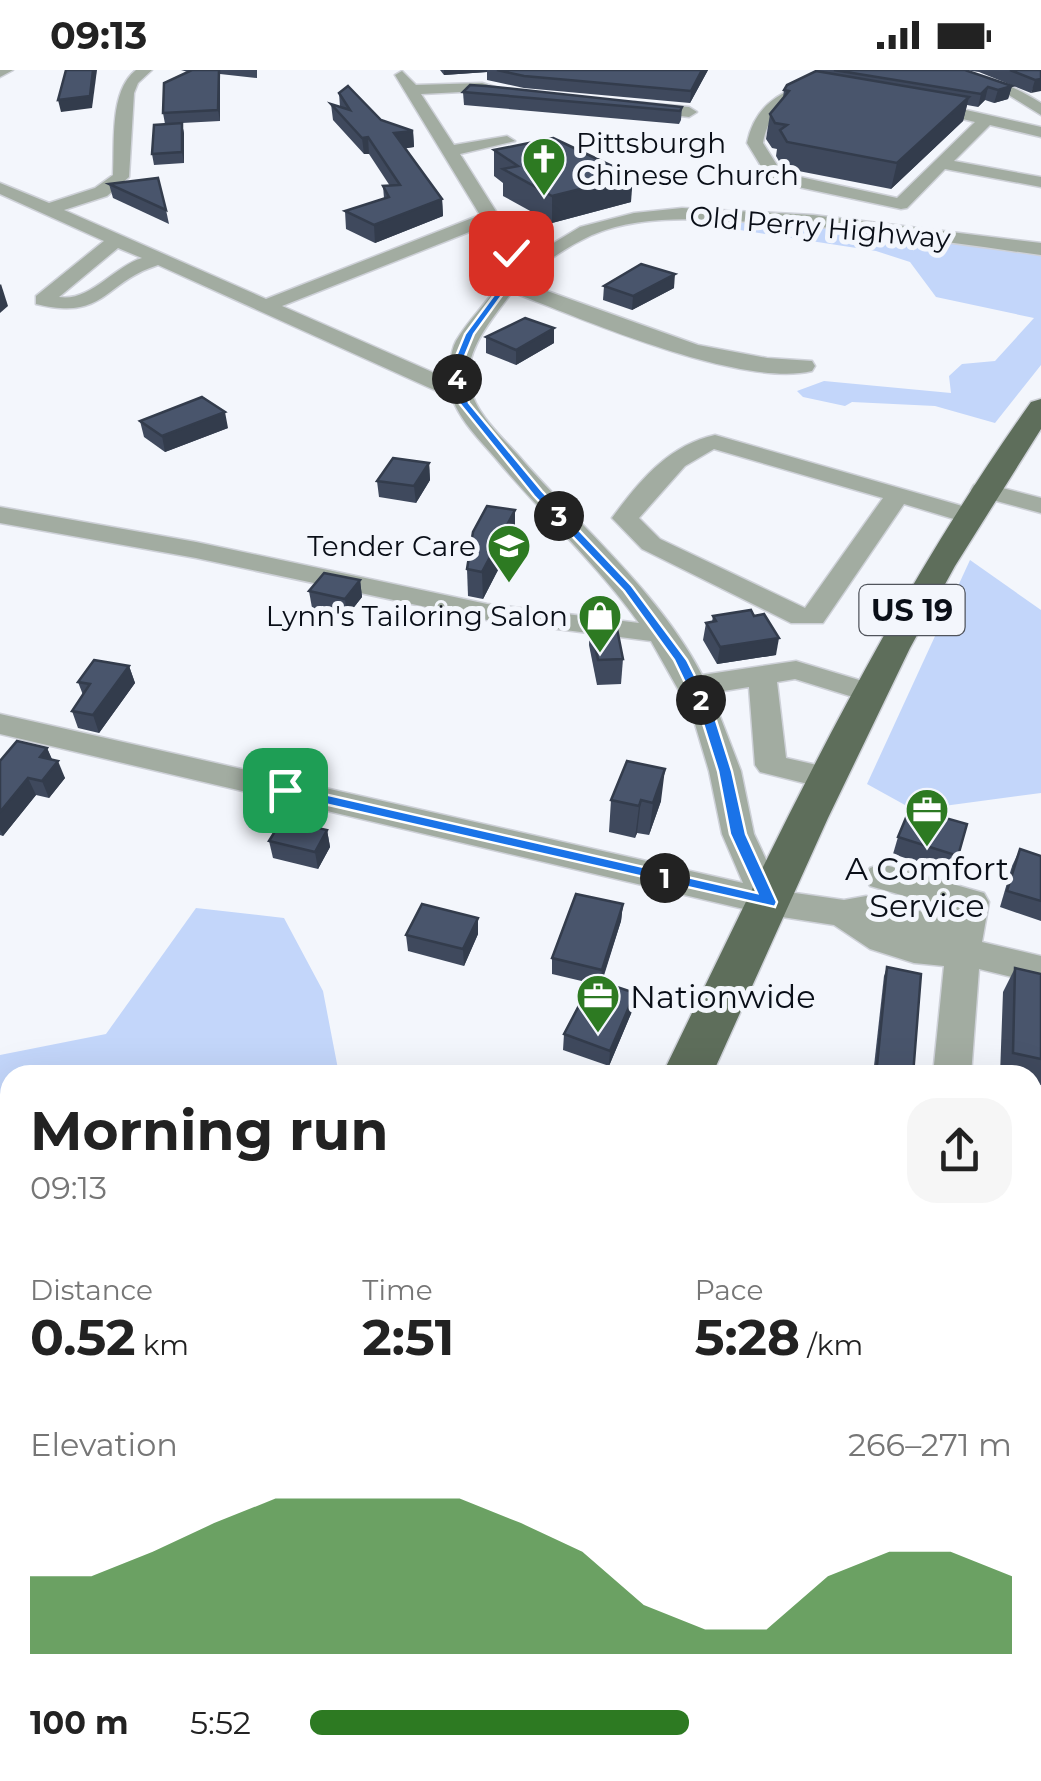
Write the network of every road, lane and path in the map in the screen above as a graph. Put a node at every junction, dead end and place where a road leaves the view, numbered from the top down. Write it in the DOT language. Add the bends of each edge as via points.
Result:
graph roads {
  1 [pos="145,70"];
  2 [pos="399,70"];
  3 [pos="945,70"];
  4 [pos="482,71"];
  5 [pos="466,87"];
  6 [pos="922,88"];
  7 [pos="411,90"];
  8 [pos="845,92"];
  9 [pos="530,97"];
  10 [pos="901,102"];
  11 [pos="618,105"];
  12 [pos="689,112"];
  13 [pos="1041,112"];
  14 [pos="986,122"];
  15 [pos="1041,132"];
  16 [pos="506,141"];
  17 [pos="520,154"];
  18 [pos="453,155"];
  19 [pos="948,159"];
  20 [pos="1041,171"];
  21 [pos="1041,182"];
  22 [pos="0,188"];
  23 [pos="643,198"];
  24 [pos="48,209"];
  25 [pos="493,209"];
  26 [pos="668,214"];
  27 [pos="116,240"];
  28 [pos="506,243"];
  29 [pos="1041,248"];
  30 [pos="551,250"];
  31 [pos="158,259"];
  32 [pos="508,284"];
  33 [pos="263,307"];
  34 [pos="804,366"];
  35 [pos="458,381"];
  36 [pos="1041,408"];
  37 [pos="898,495"];
  38 [pos="975,503"];
  39 [pos="1041,506"];
  40 [pos="0,515"];
  41 [pos="663,633"];
  42 [pos="762,675"];
  43 [pos="694,686"];
  44 [pos="869,694"];
  45 [pos="0,724"];
  46 [pos="771,765"];
  47 [pos="724,767"];
  48 [pos="828,778"];
  49 [pos="882,878"];
  50 [pos="769,902"];
  51 [pos="962,951"];
  52 [pos="1041,970"];
  53 [pos="692,1065"];
  54 [pos="953,1065"];
  1 -- 24 [label="street" via="127,93 121,177 100,192"];
  2 -- 7 [label="street"];
  3 -- 13 [label="street" via="1012,91"];
  4 -- 5 [label="street"];
  5 -- 7 [label="street"];
  5 -- 9 [label="street"];
  6 -- 13 [label="street"];
  7 -- 18 [label="street"];
  8 -- 19 [label="street" via="798,89 762,116 755,143 776,177 900,204"];
  10 -- 14 [label="street" via="976,114"];
  11 -- 12 [label="street"];
  14 -- 15 [label="street"];
  14 -- 19 [label="street"];
  16 -- 18 [label="street"];
  17 -- 18 [label="street"];
  18 -- 25 [label="street"];
  19 -- 20 [label="street"];
  19 -- 21 [label="street"];
  22 -- 24 [label="street"];
  23 -- 26 [label="street"];
  24 -- 27 [label="street"];
  25 -- 28 [label="street"];
  25 -- 33 [label="street"];
  26 -- 29 [label="street, Old Perry Highway" via="839,222"];
  26 -- 30 [label="street, Old Perry Highway" via="608,224"];
  27 -- 31 [label="street"];
  27 -- 31 [label="street" via="43,300 83,303 133,266"];
  28 -- 30 [label="street"];
  28 -- 32 [label="street" via="514,266"];
  30 -- 32 [label="street, Old Perry Highway"];
  31 -- 33 [label="street"];
  32 -- 34 [label="street" via="712,354"];
  32 -- 35 [label="street, Old Perry Highway" via="470,334"];
  33 -- 35 [label="street"];
  35 -- 41 [label="street" via="470,412 502,452"];
  36 -- 38 [label="main road, US 19"];
  37 -- 37 [label="street" via="813,617 651,544 625,518 702,443"];
  37 -- 38 [label="street"];
  38 -- 39 [label="street"];
  38 -- 44 [label="main road, US 19"];
  40 -- 41 [label="street" via="532,619"];
  41 -- 43 [label="street"];
  42 -- 43 [label="street"];
  42 -- 44 [label="street" via="796,670"];
  42 -- 46 [label="street"];
  43 -- 47 [label="street"];
  44 -- 48 [label="main road, US 19"];
  45 -- 50 [label="street"];
  46 -- 47 [label="street"];
  46 -- 48 [label="street"];
  47 -- 50 [label="street" via="738,834"];
  48 -- 50 [label="main road, US 19"];
  49 -- 51 [label="street" via="972,902"];
  50 -- 51 [label="street" via="844,913 872,936 932,953"];
  50 -- 53 [label="main road, US 19"];
  51 -- 52 [label="street"];
  51 -- 54 [label="street"];
}
